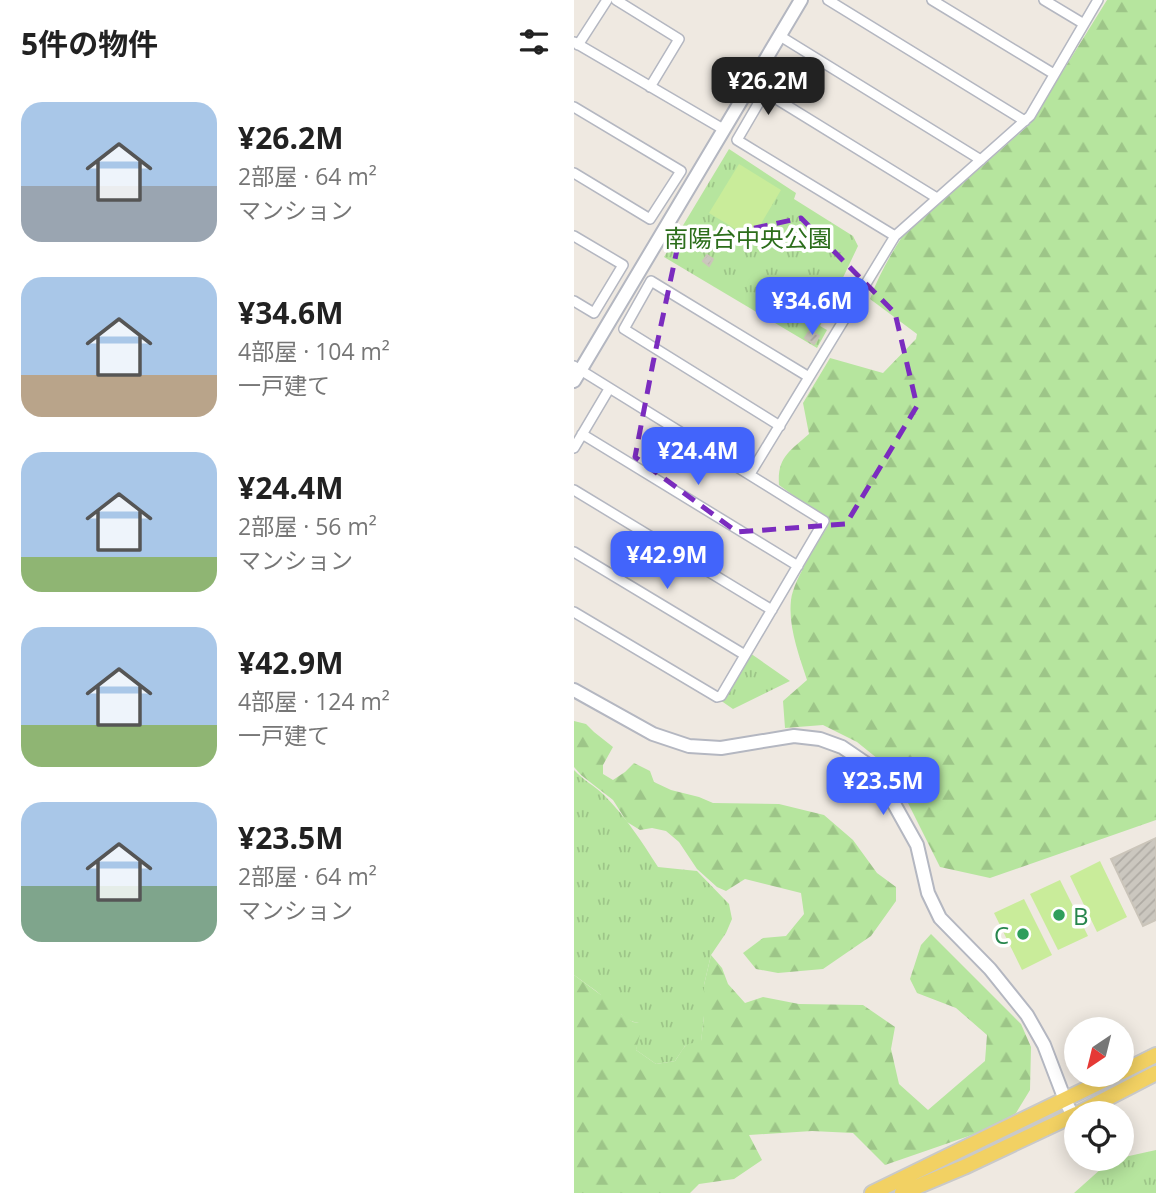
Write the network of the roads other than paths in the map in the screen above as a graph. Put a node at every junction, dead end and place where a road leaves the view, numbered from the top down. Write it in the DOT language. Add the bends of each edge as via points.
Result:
graph roads {
  1 [pos="607,0"];
  2 [pos="616,0"];
  3 [pos="828,0"];
  4 [pos="932,0"];
  5 [pos="1044,0"];
  6 [pos="1098,0"];
  7 [pos="799,1"];
  8 [pos="1084,24"];
  9 [pos="780,36"];
  10 [pos="576,44"];
  11 [pos="1054,74"];
  12 [pos="650,87"];
  13 [pos="574,107"];
  14 [pos="1025,121"];
  15 [pos="723,130"];
  16 [pos="981,160"];
  17 [pos="574,173"];
  18 [pos="937,198"];
  19 [pos="574,236"];
  20 [pos="895,236"];
  21 [pos="574,301"];
  22 [pos="576,372"];
  23 [pos="808,377"];
  24 [pos="609,389"];
  25 [pos="780,426"];
  26 [pos="582,434"];
  27 [pos="574,448"];
  28 [pos="750,474"];
  29 [pos="574,490"];
  30 [pos="574,552"];
  31 [pos="798,566"];
  32 [pos="772,610"];
  33 [pos="574,612"];
  34 [pos="745,655"];
  35 [pos="574,690"];
  36 [pos="1156,1055"];
  37 [pos="1134,1066"];
  38 [pos="1156,1073"];
  39 [pos="1091,1087"];
  40 [pos="1065,1100"];
  41 [pos="1103,1101"];
  42 [pos="1064,1121"];
  43 [pos="872,1193"];
  44 [pos="902,1193"];
  1 -- 10 [label="street"];
  2 -- 12 [label="street" via="679,40"];
  3 -- 14 [label="street"];
  4 -- 11 [label="street"];
  5 -- 8 [label="street"];
  6 -- 8 [label="street"];
  7 -- 9 [label="street"];
  8 -- 11 [label="street"];
  9 -- 15 [label="street"];
  9 -- 16 [label="street"];
  10 -- 12 [label="street"];
  11 -- 14 [label="street"];
  12 -- 15 [label="street"];
  13 -- 17 [label="street" via="681,170 650,219"];
  14 -- 16 [label="street"];
  15 -- 22 [label="street"];
  16 -- 18 [label="street"];
  18 -- 20 [label="street"];
  18 -- 20 [label="street" via="765,92 737,140"];
  19 -- 21 [label="street" via="623,265 594,313"];
  20 -- 23 [label="street"];
  22 -- 24 [label="street"];
  23 -- 25 [label="street"];
  23 -- 25 [label="street" via="651,281 624,329"];
  24 -- 26 [label="street"];
  24 -- 28 [label="street"];
  25 -- 28 [label="street"];
  26 -- 27 [label="street"];
  26 -- 31 [label="street"];
  28 -- 31 [label="street" via="824,521"];
  29 -- 32 [label="street"];
  30 -- 34 [label="street"];
  31 -- 32 [label="street"];
  32 -- 34 [label="street"];
  33 -- 34 [label="street" via="717,697"];
  35 -- 40 [label="street" via="653,734 689,746 720,748 794,736 842,747 867,764 917,845 928,893 940,918 1027,1015"];
  36 -- 37 [label="main road"];
  38 -- 41 [label="main road"];
  39 -- 40 [label="main road"];
  40 -- 43 [label="main road"];
  42 -- 44 [label="main road"];
}
